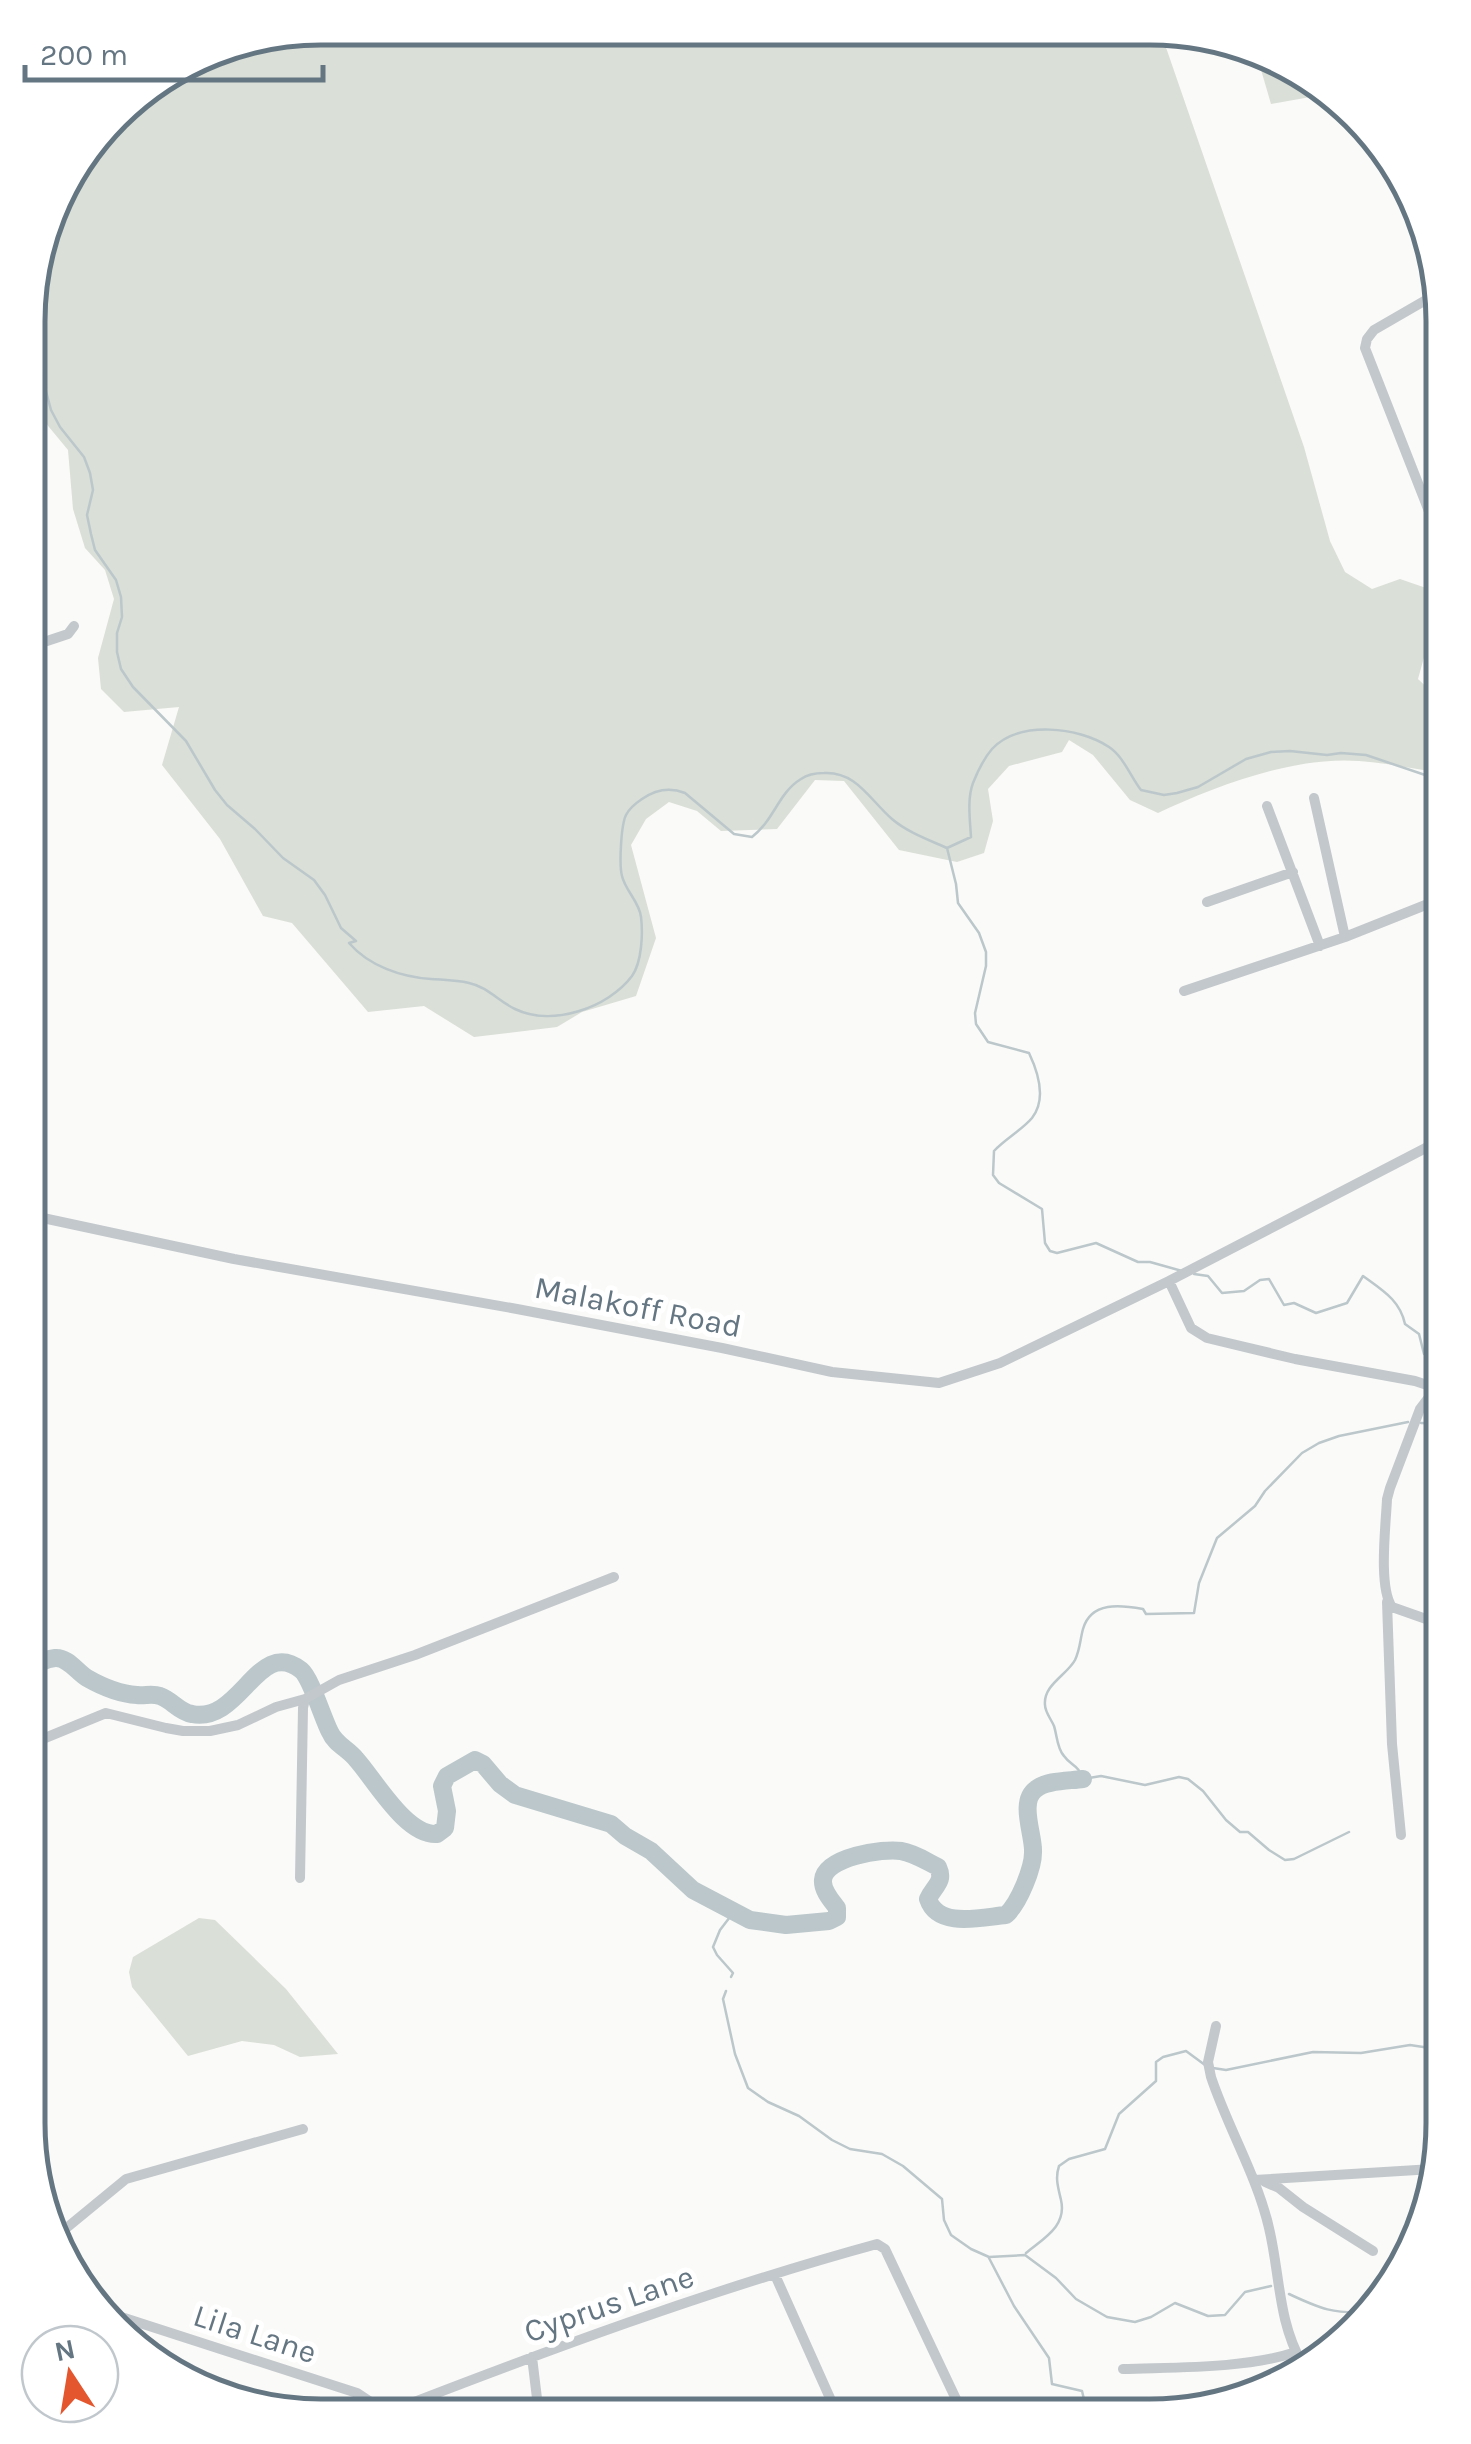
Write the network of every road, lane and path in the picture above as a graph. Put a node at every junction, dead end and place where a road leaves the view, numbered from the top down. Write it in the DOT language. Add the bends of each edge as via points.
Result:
graph roads {
  1 [pos="1425,301"];
  2 [pos="1426,501"];
  3 [pos="74,626"];
  4 [pos="45,642"];
  5 [pos="1314,798"];
  6 [pos="1267,806"];
  7 [pos="1293,872"];
  8 [pos="1207,902"];
  9 [pos="1426,905"];
  10 [pos="1345,937"];
  11 [pos="1320,946"];
  12 [pos="1184,992"];
  13 [pos="1426,1148"];
  14 [pos="45,1218"];
  15 [pos="1174,1279"];
  16 [pos="1425,1383"];
  17 [pos="1425,1401"];
  18 [pos="614,1577"];
  19 [pos="1387,1600"];
  20 [pos="1425,1620"];
  21 [pos="305,1699"];
  22 [pos="45,1738"];
  23 [pos="1401,1836"];
  24 [pos="300,1878"];
  25 [pos="1216,2026"];
  26 [pos="303,2129"];
  27 [pos="1422,2170"];
  28 [pos="1254,2180"];
  29 [pos="66,2228"];
  30 [pos="1373,2251"];
  31 [pos="775,2275"];
  32 [pos="126,2318"];
  33 [pos="1296,2352"];
  34 [pos="1298,2355"];
  35 [pos="532,2356"];
  36 [pos="1123,2370"];
  37 [pos="366,2399"];
  38 [pos="420,2399"];
  39 [pos="538,2399"];
  40 [pos="830,2399"];
  41 [pos="956,2399"];
  1 -- 2 [label="street" via="1374,330 1365,348"];
  3 -- 4 [label="street"];
  5 -- 10 [label="street"];
  6 -- 7 [label="street"];
  7 -- 8 [label="street"];
  7 -- 11 [label="street"];
  9 -- 10 [label="street"];
  10 -- 11 [label="street"];
  11 -- 12 [label="street"];
  13 -- 15 [label="street, Malakoff Road"];
  14 -- 15 [label="street, Malakoff Road" via="832,1372 939,1382 1000,1362"];
  15 -- 16 [label="street" via="1191,1328 1206,1338"];
  17 -- 19 [label="street" via="1387,1498"];
  18 -- 21 [label="street" via="339,1680"];
  19 -- 20 [label="street"];
  19 -- 23 [label="street"];
  21 -- 22 [label="street" via="210,1731 106,1713"];
  21 -- 24 [label="street"];
  25 -- 28 [label="street" via="1210,2068"];
  26 -- 29 [label="street" via="126,2179"];
  27 -- 28 [label="street"];
  28 -- 30 [label="street" via="1279,2188"];
  28 -- 33 [label="street"];
  31 -- 35 [label="street, Cyprus Lane"];
  31 -- 40 [label="street"];
  31 -- 41 [label="street, Cyprus Lane" via="877,2244 885,2249"];
  32 -- 37 [label="street, Lila Lane"];
  33 -- 34 [label="street"];
  33 -- 36 [label="street"];
  35 -- 38 [label="street, Cyprus Lane"];
  35 -- 39 [label="street"];
}
